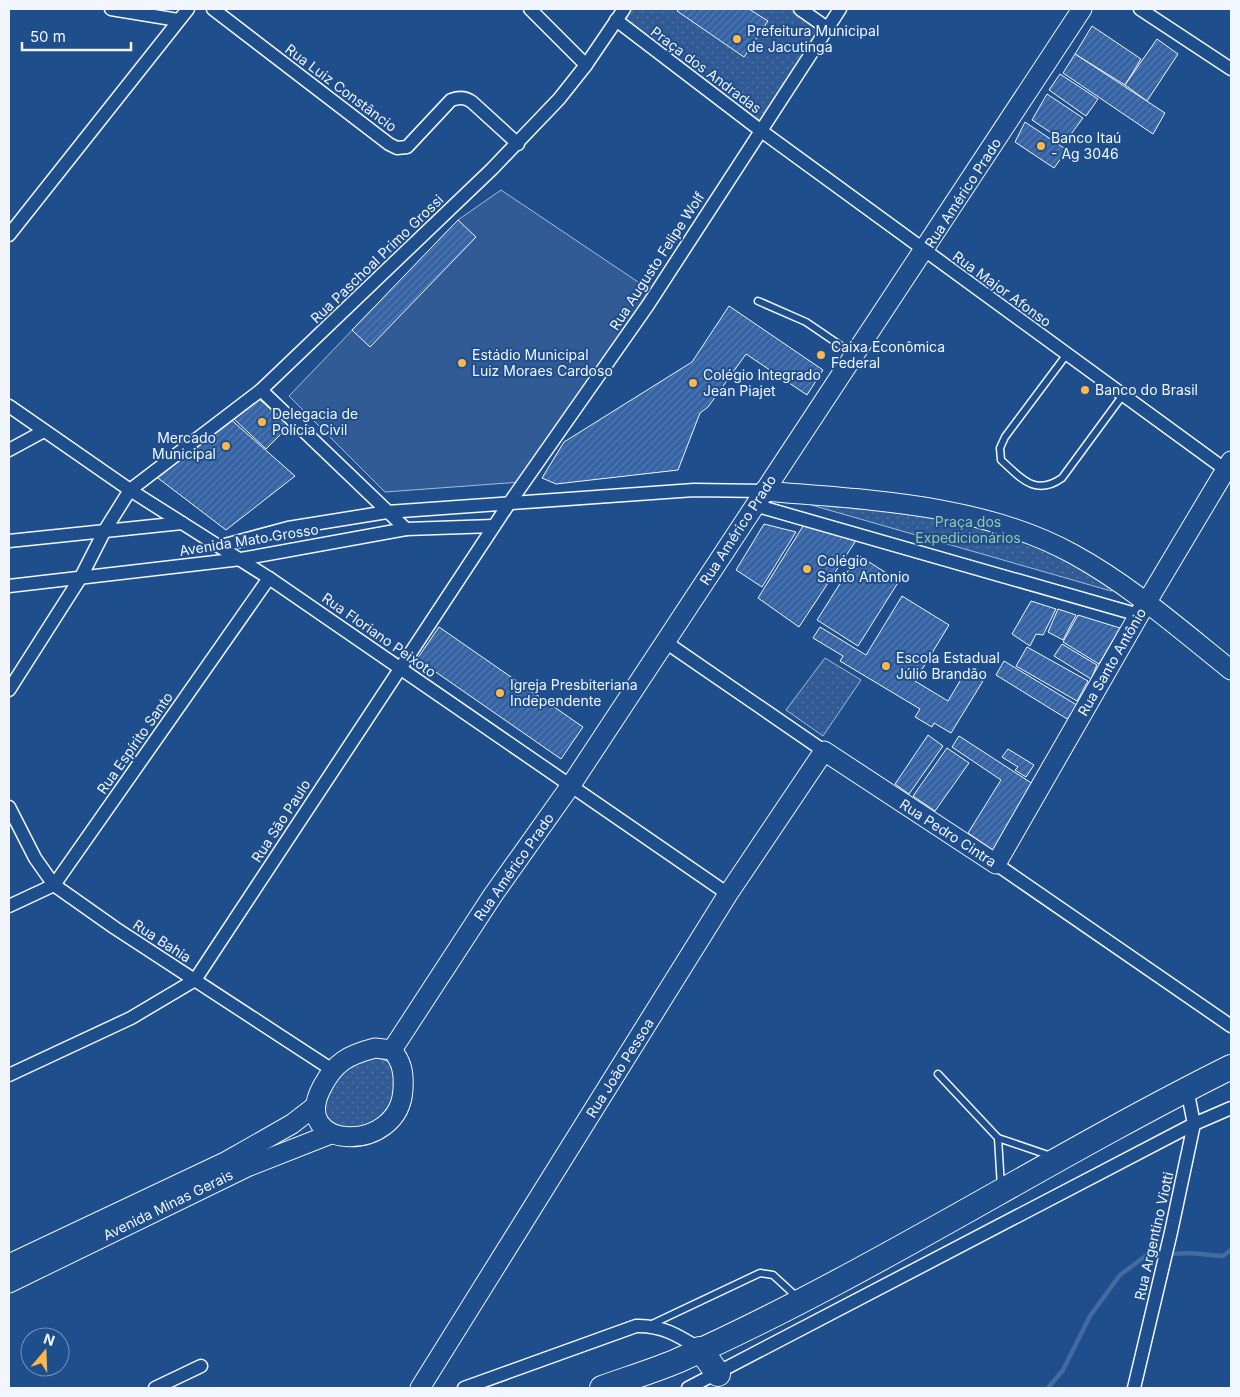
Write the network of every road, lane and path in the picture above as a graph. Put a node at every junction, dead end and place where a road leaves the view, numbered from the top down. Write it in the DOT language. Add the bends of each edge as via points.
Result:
graph roads {
  1 [pos="111,9"];
  2 [pos="188,9"];
  3 [pos="213,9"];
  4 [pos="530,9"];
  5 [pos="624,9"];
  6 [pos="800,9"];
  7 [pos="840,9"];
  8 [pos="1082,9"];
  9 [pos="1140,9"];
  10 [pos="178,20"];
  11 [pos="616,20"];
  12 [pos="827,28"];
  13 [pos="586,65"];
  14 [pos="1231,69"];
  15 [pos="760,130"];
  16 [pos="518,144"];
  17 [pos="9,235"];
  18 [pos="924,251"];
  19 [pos="758,300"];
  20 [pos="854,354"];
  21 [pos="1067,354"];
  22 [pos="260,390"];
  23 [pos="1122,395"];
  24 [pos="9,406"];
  25 [pos="44,431"];
  26 [pos="9,450"];
  27 [pos="1230,468"];
  28 [pos="130,490"];
  29 [pos="759,498"];
  30 [pos="508,505"];
  31 [pos="387,512"];
  32 [pos="182,523"];
  33 [pos="494,526"];
  34 [pos="406,529"];
  35 [pos="105,530"];
  36 [pos="9,541"];
  37 [pos="221,546"];
  38 [pos="241,559"];
  39 [pos="81,577"];
  40 [pos="269,578"];
  41 [pos="9,586"];
  42 [pos="1142,609"];
  43 [pos="664,641"];
  44 [pos="399,668"];
  45 [pos="1231,670"];
  46 [pos="9,690"];
  47 [pos="824,751"];
  48 [pos="571,785"];
  49 [pos="9,806"];
  50 [pos="996,864"];
  51 [pos="54,885"];
  52 [pos="728,894"];
  53 [pos="9,906"];
  54 [pos="195,980"];
  55 [pos="1231,1026"];
  56 [pos="392,1050"];
  57 [pos="1231,1067"];
  58 [pos="331,1069"];
  59 [pos="938,1074"];
  60 [pos="9,1075"];
  61 [pos="1187,1089"];
  62 [pos="314,1107"];
  63 [pos="1231,1108"];
  64 [pos="1194,1124"];
  65 [pos="331,1134"];
  66 [pos="998,1138"];
  67 [pos="1059,1159"];
  68 [pos="1001,1190"];
  69 [pos="9,1264"];
  70 [pos="9,1284"];
  71 [pos="802,1302"];
  72 [pos="649,1326"];
  73 [pos="700,1349"];
  74 [pos="201,1366"];
  75 [pos="718,1374"];
  76 [pos="155,1388"];
  77 [pos="420,1388"];
  78 [pos="464,1388"];
  79 [pos="602,1388"];
  80 [pos="688,1388"];
  81 [pos="1134,1388"];
  1 -- 10 [label="street"];
  2 -- 10 [label="street"];
  3 -- 16 [label="street, Rua Luiz Constâncio" via="397,148 407,147 451,100 458,98 472,102"];
  4 -- 13 [label="street"];
  5 -- 11 [label="street"];
  6 -- 12 [label="street"];
  7 -- 12 [label="street, Praça dos Andradas"];
  8 -- 18 [label="street, Rua Américo Prado"];
  9 -- 14 [label="street"];
  10 -- 17 [label="street"];
  11 -- 13 [label="street, Rua Paschoal Primo Grossi"];
  11 -- 15 [label="street, Praça dos Andradas"];
  12 -- 15 [label="street, Praça dos Andradas"];
  13 -- 16 [label="street, Rua Paschoal Primo Grossi"];
  15 -- 18 [label="street, Rua Major Afonso"];
  15 -- 30 [label="street, Rua Augusto Felipe Wolf" via="648,305"];
  16 -- 22 [label="street, Rua Paschoal Primo Grossi"];
  18 -- 20 [label="street, Rua Américo Prado"];
  18 -- 21 [label="street, Rua Major Afonso"];
  19 -- 20 [label="lane" via="806,322"];
  20 -- 29 [label="street, Rua Américo Prado"];
  21 -- 23 [label="street, Rua Major Afonso"];
  21 -- 23 [label="lane" via="1000,448 1001,460 1026,482 1040,487 1051,486 1062,478"];
  22 -- 28 [label="street, Rua Paschoal Primo Grossi"];
  22 -- 31 [label="street"];
  23 -- 27 [label="street, Rua Major Afonso"];
  24 -- 25 [label="street, Rua Floriano Peixoto"];
  25 -- 26 [label="street"];
  25 -- 28 [label="street, Rua Floriano Peixoto"];
  27 -- 42 [label="street, Rua Santo Antônio"];
  28 -- 32 [label="street, Rua Floriano Peixoto"];
  28 -- 35 [label="street"];
  29 -- 30 [label="street, Avenida Mato Grosso" via="694,490"];
  29 -- 42 [label="street, Avenida Mato Grosso"];
  29 -- 42 [label="street" via="928,508 974,516 1073,553"];
  29 -- 43 [label="street, Rua Américo Prado"];
  30 -- 31 [label="street, Avenida Mato Grosso"];
  30 -- 33 [label="street, Rua São Paulo"];
  31 -- 34 [label="street"];
  31 -- 37 [label="street, Avenida Mato Grosso" via="288,528"];
  32 -- 35 [label="street, Avenida Mato Grosso"];
  32 -- 37 [label="street, Rua Floriano Peixoto"];
  33 -- 34 [label="street, Avenida Mato Grosso"];
  33 -- 44 [label="street, Rua São Paulo"];
  34 -- 38 [label="street, Avenida Mato Grosso"];
  35 -- 36 [label="street, Avenida Mato Grosso"];
  35 -- 39 [label="street"];
  37 -- 38 [label="street, Rua Floriano Peixoto"];
  38 -- 39 [label="street, Avenida Mato Grosso"];
  38 -- 40 [label="street, Rua Floriano Peixoto"];
  39 -- 41 [label="street, Avenida Mato Grosso"];
  39 -- 46 [label="street"];
  40 -- 44 [label="street, Rua Floriano Peixoto"];
  40 -- 51 [label="street, Rua Espírito Santo"];
  42 -- 45 [label="street"];
  42 -- 50 [label="street, Rua Santo Antônio"];
  43 -- 47 [label="street, Rua Pedro Cintra"];
  43 -- 48 [label="street, Rua Américo Prado"];
  44 -- 48 [label="street, Rua Floriano Peixoto"];
  44 -- 54 [label="street, Rua São Paulo"];
  47 -- 50 [label="street, Rua Pedro Cintra"];
  47 -- 52 [label="street, Rua João Pessoa"];
  48 -- 52 [label="street, Rua Floriano Peixoto"];
  48 -- 56 [label="street, Rua Américo Prado" via="493,895"];
  49 -- 51 [label="street, Rua Bahia" via="35,858"];
  50 -- 55 [label="street, Rua Pedro Cintra"];
  51 -- 53 [label="street, Rua Espírito Santo"];
  51 -- 54 [label="street, Rua Bahia"];
  52 -- 77 [label="street, Rua João Pessoa"];
  54 -- 58 [label="street, Rua Bahia"];
  54 -- 60 [label="street, Rua São Paulo" via="131,1018"];
  56 -- 58 [label="street" via="375,1048 359,1052"];
  56 -- 65 [label="street" via="401,1060 404,1077 398,1109 389,1122 364,1136"];
  57 -- 61 [label="highway"];
  58 -- 62 [label="street"];
  59 -- 66 [label="lane"];
  61 -- 64 [label="street, Rua Argentino Viotti"];
  61 -- 67 [label="highway"];
  62 -- 65 [label="street" via="317,1120"];
  62 -- 69 [label="street, Avenida Minas Gerais" via="292,1124 227,1161"];
  63 -- 64 [label="street"];
  64 -- 75 [label="street"];
  64 -- 81 [label="street, Rua Argentino Viotti"];
  65 -- 70 [label="street, Avenida Minas Gerais" via="247,1166"];
  66 -- 67 [label="lane"];
  66 -- 68 [label="lane"];
  67 -- 68 [label="highway"];
  68 -- 71 [label="highway"];
  71 -- 72 [label="lane" via="773,1275 760,1273"];
  71 -- 73 [label="highway"];
  72 -- 73 [label="street" via="669,1331"];
  72 -- 78 [label="street" via="636,1326"];
  73 -- 75 [label="highway"];
  73 -- 79 [label="highway"];
  74 -- 76 [label="street"];
  75 -- 80 [label="street"];
}
